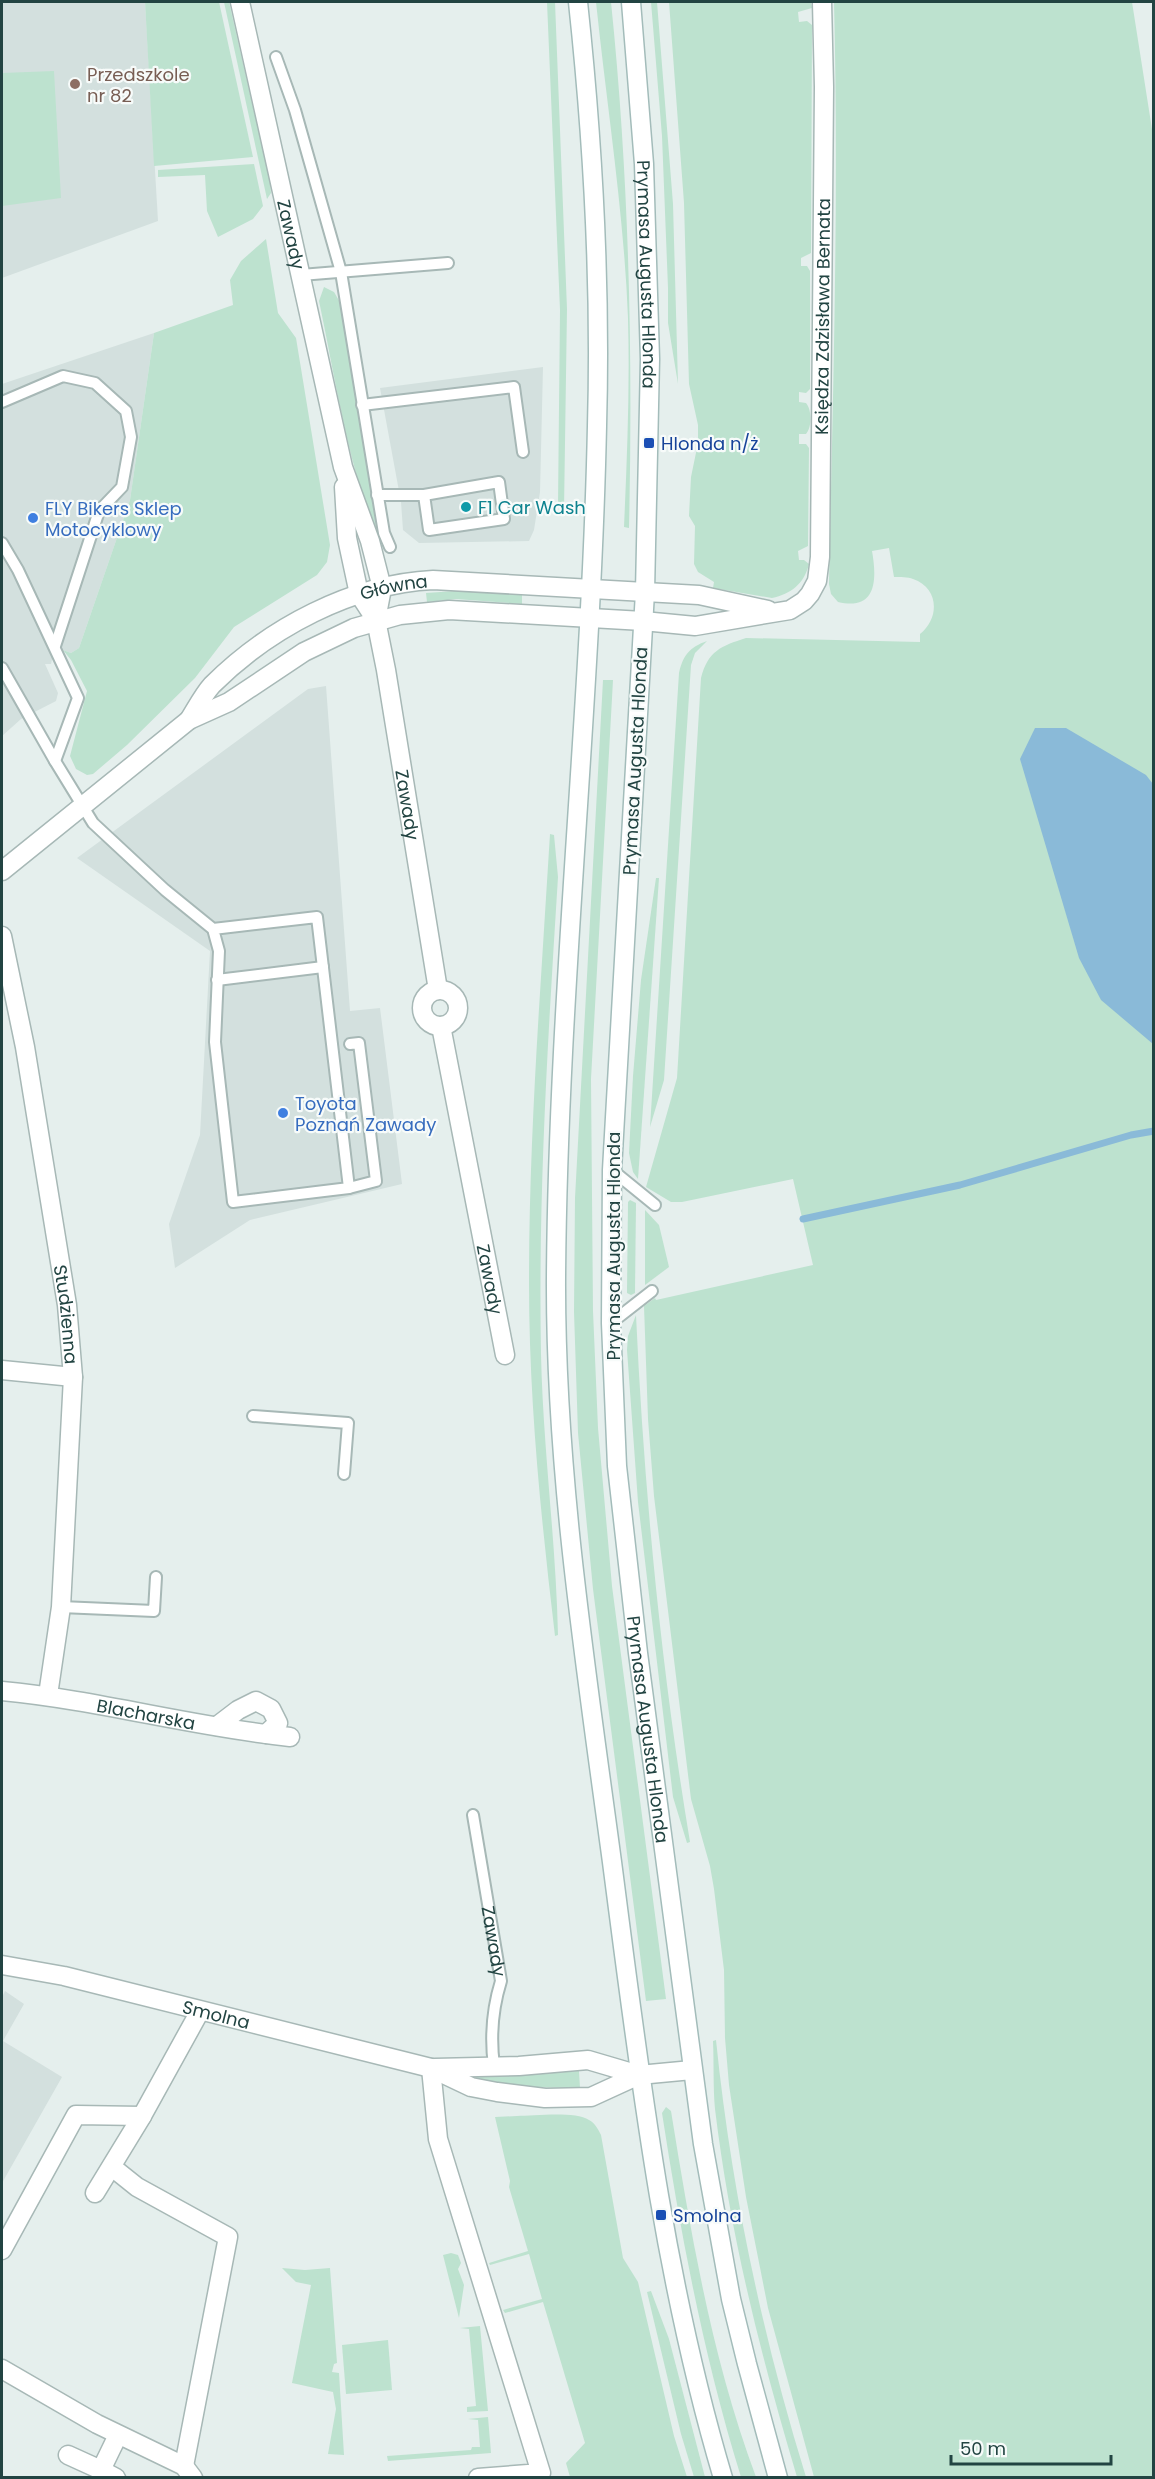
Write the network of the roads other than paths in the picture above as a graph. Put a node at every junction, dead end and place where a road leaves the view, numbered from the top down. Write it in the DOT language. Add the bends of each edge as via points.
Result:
graph roads {
  1 [pos="240,2"];
  2 [pos="578,2"];
  3 [pos="631,2"];
  4 [pos="822,2"];
  5 [pos="276,57"];
  6 [pos="448,263"];
  7 [pos="341,272"];
  8 [pos="301,275"];
  9 [pos="2,402"];
  10 [pos="362,405"];
  11 [pos="523,452"];
  12 [pos="343,467"];
  13 [pos="377,495"];
  14 [pos="424,495"];
  15 [pos="377,537"];
  16 [pos="2,543"];
  17 [pos="390,547"];
  18 [pos="590,587"];
  19 [pos="382,588"];
  20 [pos="645,592"];
  21 [pos="360,594"];
  22 [pos="782,612"];
  23 [pos="589,617"];
  24 [pos="376,620"];
  25 [pos="643,621"];
  26 [pos="55,646"];
  27 [pos="2,668"];
  28 [pos="189,720"];
  29 [pos="55,761"];
  30 [pos="82,807"];
  31 [pos="2,871"];
  32 [pos="213,929"];
  33 [pos="2,936"];
  34 [pos="323,967"];
  35 [pos="217,981"];
  36 [pos="438,990"];
  37 [pos="441,1026"];
  38 [pos="350,1044"];
  39 [pos="612,1170"];
  40 [pos="349,1188"];
  41 [pos="655,1205"];
  42 [pos="652,1291"];
  43 [pos="611,1323"];
  44 [pos="505,1355"];
  45 [pos="2,1370"];
  46 [pos="74,1377"];
  47 [pos="253,1416"];
  48 [pos="344,1474"];
  49 [pos="156,1577"];
  50 [pos="61,1607"];
  51 [pos="2,1691"];
  52 [pos="48,1695"];
  53 [pos="217,1726"];
  54 [pos="266,1734"];
  55 [pos="290,1737"];
  56 [pos="473,1815"];
  57 [pos="3,1967"];
  58 [pos="200,2011"];
  59 [pos="494,2066"];
  60 [pos="431,2068"];
  61 [pos="692,2070"];
  62 [pos="639,2075"];
  63 [pos="142,2116"];
  64 [pos="112,2167"];
  65 [pos="95,2193"];
  66 [pos="2,2250"];
  67 [pos="2,2369"];
  68 [pos="118,2435"];
  69 [pos="68,2455"];
  70 [pos="189,2472"];
  71 [pos="109,2474"];
  72 [pos="542,2476"];
  73 [pos="478,2478"];
  74 [pos="723,2478"];
  75 [pos="778,2478"];
  1 -- 8 [label="street, Zawady"];
  2 -- 18 [label="street" via="596,244 598,420"];
  3 -- 20 [label="street, Prymasa Augusta Hlonda" via="648,227 650,359"];
  4 -- 22 [label="street, Księdza Zdzisława Bernata" via="820,557 817,581 810,594 798,606"];
  5 -- 7 [label="lane"];
  6 -- 7 [label="lane"];
  7 -- 8 [label="lane"];
  7 -- 10 [label="lane"];
  8 -- 12 [label="street, Zawady"];
  9 -- 26 [label="lane" via="63,376 95,383 126,411 131,437 122,487 99,511"];
  10 -- 11 [label="lane" via="514,387"];
  10 -- 13 [label="lane"];
  12 -- 15 [label="street, Zawady"];
  12 -- 21 [label="street, Zawady" via="347,538"];
  13 -- 14 [label="lane"];
  13 -- 15 [label="lane"];
  14 -- 14 [label="lane" via="429,530 504,519 499,482"];
  15 -- 17 [label="lane"];
  15 -- 19 [label="street, Zawady"];
  16 -- 26 [label="lane"];
  18 -- 19 [label="street, Główna" via="433,580"];
  18 -- 20 [label="street, Główna"];
  18 -- 23 [label="street"];
  19 -- 21 [label="street, Główna"];
  19 -- 24 [label="street, Zawady"];
  20 -- 22 [label="street, Główna" via="699,596"];
  20 -- 25 [label="street, Prymasa Augusta Hlonda"];
  21 -- 24 [label="street, Zawady"];
  21 -- 28 [label="street, Główna" via="320,610 271,638 211,687"];
  22 -- 25 [label="street, Główna" via="694,626"];
  23 -- 24 [label="street, Główna" via="449,610"];
  23 -- 25 [label="street, Główna"];
  23 -- 62 [label="street" via="560,1151 556,1280 559,1385 579,1608"];
  24 -- 28 [label="street, Główna" via="321,642 229,702"];
  24 -- 36 [label="street, Zawady"];
  25 -- 39 [label="street, Prymasa Augusta Hlonda"];
  26 -- 29 [label="lane" via="78,698"];
  27 -- 29 [label="lane"];
  28 -- 30 [label="street, Główna"];
  29 -- 30 [label="lane"];
  30 -- 31 [label="street, Główna"];
  30 -- 32 [label="lane" via="106,837"];
  32 -- 34 [label="lane" via="317,918"];
  32 -- 35 [label="lane" via="219,951"];
  33 -- 46 [label="street, Studzienna" via="25,1047 65,1293"];
  34 -- 35 [label="lane"];
  34 -- 40 [label="lane"];
  35 -- 40 [label="lane" via="215,1042 233,1202"];
  36 -- 37 [label="street" via="427,995 422,1008 427,1021"];
  36 -- 37 [label="street" via="450,993 457,1005 454,1019"];
  37 -- 44 [label="street, Zawady"];
  38 -- 40 [label="lane" via="359,1043 376,1181"];
  39 -- 41 [label="lane"];
  39 -- 43 [label="street, Prymasa Augusta Hlonda"];
  42 -- 43 [label="lane"];
  43 -- 61 [label="street, Prymasa Augusta Hlonda" via="617,1466 626,1555"];
  45 -- 46 [label="street"];
  46 -- 50 [label="street, Studzienna"];
  47 -- 48 [label="lane" via="348,1423"];
  49 -- 50 [label="lane" via="154,1611"];
  50 -- 52 [label="street, Studzienna"];
  51 -- 52 [label="street, Blacharska"];
  52 -- 53 [label="street, Blacharska"];
  53 -- 54 [label="street, Blacharska"];
  53 -- 54 [label="street" via="256,1701 271,1709 278,1722"];
  54 -- 55 [label="street, Blacharska"];
  56 -- 59 [label="lane, Zawady" via="501,1981 493,2008"];
  57 -- 58 [label="street, Smolna" via="64,1976"];
  58 -- 60 [label="street, Smolna"];
  58 -- 63 [label="street"];
  59 -- 60 [label="street, Smolna"];
  59 -- 62 [label="street, Smolna" via="588,2060"];
  60 -- 62 [label="street, Smolna" via="471,2087 545,2098 591,2097"];
  60 -- 72 [label="street" via="438,2139"];
  61 -- 62 [label="street, Smolna"];
  61 -- 75 [label="street, Prymasa Augusta Hlonda" via="731,2300"];
  62 -- 74 [label="street" via="679,2302"];
  63 -- 64 [label="street"];
  63 -- 66 [label="street" via="76,2115"];
  64 -- 65 [label="street"];
  64 -- 70 [label="street" via="136,2187 228,2237"];
  67 -- 68 [label="street"];
  68 -- 70 [label="street"];
  68 -- 71 [label="street"];
  69 -- 71 [label="street"];
  72 -- 73 [label="street"];
}
